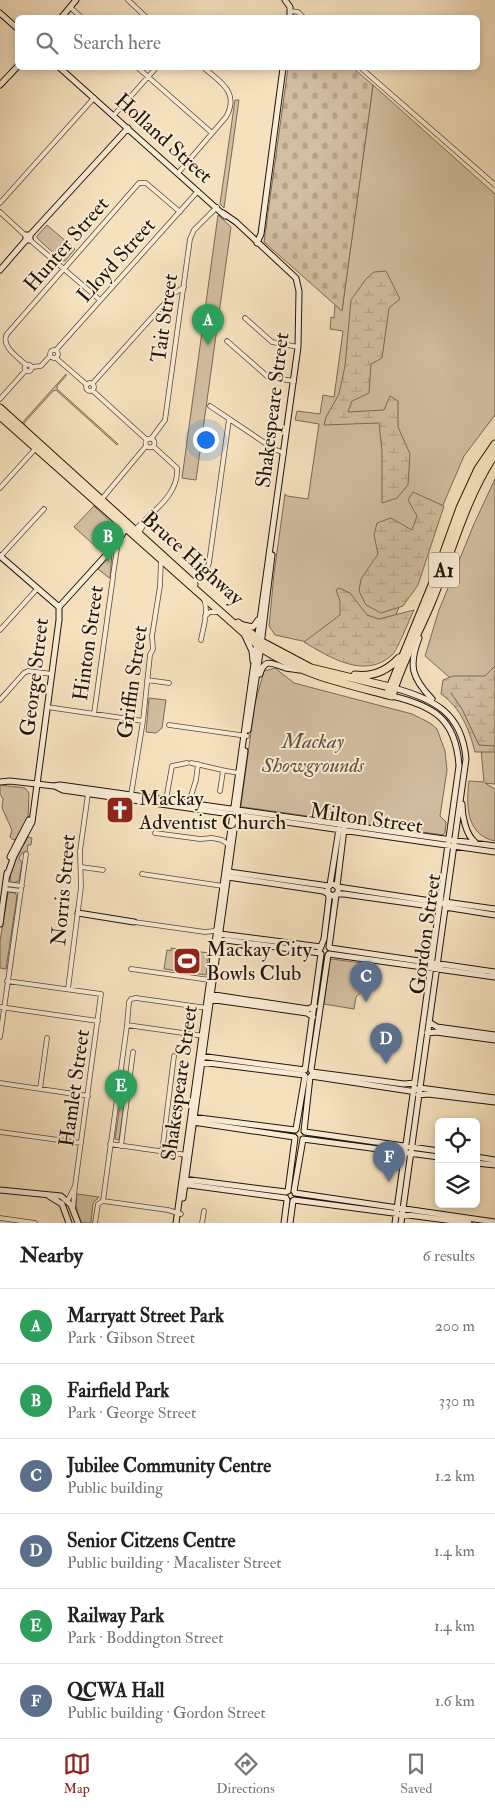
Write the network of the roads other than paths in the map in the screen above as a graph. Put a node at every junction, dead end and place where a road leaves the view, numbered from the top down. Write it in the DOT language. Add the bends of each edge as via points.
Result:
graph roads {
  1 [pos="128,0"];
  2 [pos="285,0"];
  3 [pos="72,2"];
  4 [pos="290,11"];
  5 [pos="0,14"];
  6 [pos="62,15"];
  7 [pos="80,15"];
  8 [pos="144,15"];
  9 [pos="290,15"];
  10 [pos="301,15"];
  11 [pos="15,26"];
  12 [pos="15,69"];
  13 [pos="62,70"];
  14 [pos="140,70"];
  15 [pos="154,70"];
  16 [pos="206,70"];
  17 [pos="284,70"];
  18 [pos="363,70"];
  19 [pos="148,76"];
  20 [pos="0,86"];
  21 [pos="94,98"];
  22 [pos="114,115"];
  23 [pos="128,128"];
  24 [pos="212,133"];
  25 [pos="178,173"];
  26 [pos="495,185"];
  27 [pos="198,191"];
  28 [pos="0,203"];
  29 [pos="217,207"];
  30 [pos="0,212"];
  31 [pos="180,212"];
  32 [pos="28,238"];
  33 [pos="257,243"];
  34 [pos="64,269"];
  35 [pos="0,270"];
  36 [pos="184,287"];
  37 [pos="299,290"];
  38 [pos="100,300"];
  39 [pos="245,318"];
  40 [pos="228,341"];
  41 [pos="298,347"];
  42 [pos="56,350"];
  43 [pos="50,356"];
  44 [pos="56,358"];
  45 [pos="26,367"];
  46 [pos="294,381"];
  47 [pos="92,384"];
  48 [pos="87,385"];
  49 [pos="93,390"];
  50 [pos="0,399"];
  51 [pos="210,406"];
  52 [pos="0,408"];
  53 [pos="0,416"];
  54 [pos="229,419"];
  55 [pos="149,440"];
  56 [pos="495,444"];
  57 [pos="37,446"];
  58 [pos="146,446"];
  59 [pos="153,446"];
  60 [pos="284,453"];
  61 [pos="495,454"];
  62 [pos="0,488"];
  63 [pos="102,501"];
  64 [pos="44,509"];
  65 [pos="132,531"];
  66 [pos="273,532"];
  67 [pos="118,542"];
  68 [pos="0,556"];
  69 [pos="160,560"];
  70 [pos="170,568"];
  71 [pos="161,573"];
  72 [pos="194,583"];
  73 [pos="37,589"];
  74 [pos="202,597"];
  75 [pos="432,602"];
  76 [pos="59,607"];
  77 [pos="219,612"];
  78 [pos="260,614"];
  79 [pos="205,616"];
  80 [pos="240,625"];
  81 [pos="0,630"];
  82 [pos="244,634"];
  83 [pos="201,640"];
  84 [pos="259,644"];
  85 [pos="405,649"];
  86 [pos="298,662"];
  87 [pos="254,669"];
  88 [pos="299,670"];
  89 [pos="52,674"];
  90 [pos="147,680"];
  91 [pos="169,683"];
  92 [pos="392,688"];
  93 [pos="390,696"];
  94 [pos="254,697"];
  95 [pos="0,700"];
  96 [pos="440,706"];
  97 [pos="47,707"];
  98 [pos="94,714"];
  99 [pos="143,721"];
  100 [pos="169,725"];
  101 [pos="246,735"];
  102 [pos="198,764"];
  103 [pos="223,771"];
  104 [pos="239,773"];
  105 [pos="0,778"];
  106 [pos="10,781"];
  107 [pos="0,782"];
  108 [pos="36,784"];
  109 [pos="463,784"];
  110 [pos="88,791"];
  111 [pos="220,791"];
  112 [pos="191,796"];
  113 [pos="131,797"];
  114 [pos="166,800"];
  115 [pos="235,813"];
  116 [pos="342,828"];
  117 [pos="155,833"];
  118 [pos="230,836"];
  119 [pos="222,840"];
  120 [pos="448,840"];
  121 [pos="454,840"];
  122 [pos="479,844"];
  123 [pos="229,845"];
  124 [pos="447,846"];
  125 [pos="495,846"];
  126 [pos="453,847"];
  127 [pos="495,852"];
  128 [pos="26,854"];
  129 [pos="80,867"];
  130 [pos="103,870"];
  131 [pos="142,874"];
  132 [pos="227,876"];
  133 [pos="235,876"];
  134 [pos="329,885"];
  135 [pos="4,886"];
  136 [pos="225,886"];
  137 [pos="337,886"];
  138 [pos="21,889"];
  139 [pos="328,893"];
  140 [pos="336,895"];
  141 [pos="385,897"];
  142 [pos="408,900"];
  143 [pos="444,903"];
  144 [pos="495,909"];
  145 [pos="439,910"];
  146 [pos="78,913"];
  147 [pos="495,915"];
  148 [pos="438,917"];
  149 [pos="134,922"];
  150 [pos="0,924"];
  151 [pos="219,933"];
  152 [pos="329,947"];
  153 [pos="321,950"];
  154 [pos="328,955"];
  155 [pos="215,957"];
  156 [pos="434,966"];
  157 [pos="131,969"];
  158 [pos="495,972"];
  159 [pos="495,978"];
  160 [pos="212,980"];
  161 [pos="7,981"];
  162 [pos="68,989"];
  163 [pos="209,997"];
  164 [pos="218,998"];
  165 [pos="315,1006"];
  166 [pos="2,1008"];
  167 [pos="208,1008"];
  168 [pos="313,1017"];
  169 [pos="98,1021"];
  170 [pos="429,1022"];
  171 [pos="127,1025"];
  172 [pos="437,1030"];
  173 [pos="427,1033"];
  174 [pos="495,1035"];
  175 [pos="204,1036"];
  176 [pos="0,1037"];
  177 [pos="47,1038"];
  178 [pos="495,1040"];
  179 [pos="133,1052"];
  180 [pos="174,1056"];
  181 [pos="201,1059"];
  182 [pos="423,1065"];
  183 [pos="308,1073"];
  184 [pos="0,1083"];
  185 [pos="415,1083"];
  186 [pos="403,1087"];
  187 [pos="420,1088"];
  188 [pos="40,1089"];
  189 [pos="429,1091"];
  190 [pos="416,1093"];
  191 [pos="88,1096"];
  192 [pos="495,1098"];
  193 [pos="495,1102"];
  194 [pos="411,1109"];
  195 [pos="192,1120"];
  196 [pos="304,1131"];
  197 [pos="0,1132"];
  198 [pos="295,1134"];
  199 [pos="303,1139"];
  200 [pos="353,1142"];
  201 [pos="81,1143"];
  202 [pos="110,1144"];
  203 [pos="121,1146"];
  204 [pos="408,1150"];
  205 [pos="162,1152"];
  206 [pos="435,1152"];
  207 [pos="187,1155"];
  208 [pos="435,1156"];
  209 [pos="480,1158"];
  210 [pos="495,1160"];
  211 [pos="480,1163"];
  212 [pos="495,1165"];
  213 [pos="184,1182"];
  214 [pos="75,1186"];
  215 [pos="1,1189"];
  216 [pos="289,1194"];
  217 [pos="49,1196"];
  218 [pos="68,1200"];
  219 [pos="294,1200"];
  220 [pos="102,1201"];
  221 [pos="73,1209"];
  222 [pos="204,1211"];
  223 [pos="400,1211"];
  224 [pos="179,1212"];
  225 [pos="0,1218"];
  226 [pos="69,1222"];
  227 [pos="495,1222"];
  228 [pos="35,1223"];
  229 [pos="78,1223"];
  230 [pos="95,1223"];
  231 [pos="178,1223"];
  232 [pos="202,1223"];
  233 [pos="284,1223"];
  234 [pos="290,1223"];
  235 [pos="395,1223"];
  236 [pos="401,1223"];
  237 [pos="469,1223"];
  1 -- 8 [label="street"];
  2 -- 4 [label="street"];
  3 -- 6 [label="street"];
  3 -- 7 [label="street"];
  4 -- 9 [label="street"];
  4 -- 10 [label="street"];
  5 -- 11 [label="street"];
  12 -- 20 [label="street"];
  13 -- 21 [label="street, Holland Street"];
  14 -- 19 [label="street"];
  15 -- 19 [label="street"];
  16 -- 24 [label="street" via="231,94 228,114"];
  17 -- 33 [label="street" via="261,234"];
  18 -- 26 [label="street"];
  19 -- 22 [label="street"];
  19 -- 24 [label="street"];
  21 -- 22 [label="street, Holland Street"];
  21 -- 28 [label="street"];
  22 -- 23 [label="street, Holland Street"];
  23 -- 25 [label="street, Holland Street"];
  23 -- 32 [label="street"];
  24 -- 25 [label="street"];
  25 -- 27 [label="street, Holland Street"];
  27 -- 29 [label="street, Holland Street"];
  27 -- 31 [label="street, Lloyd Street"];
  29 -- 33 [label="street, Holland Street"];
  29 -- 36 [label="street, Tait Street" via="191,234"];
  30 -- 32 [label="street"];
  31 -- 34 [label="street, Hunter Street" via="146,183 140,183"];
  31 -- 38 [label="street, Lloyd Street"];
  32 -- 34 [label="street"];
  32 -- 35 [label="street"];
  33 -- 37 [label="street, Holland Street" via="293,274"];
  34 -- 38 [label="street"];
  34 -- 45 [label="street, Hunter Street" via="4,338"];
  36 -- 47 [label="street" via="173,294"];
  36 -- 55 [label="street, Tait Street" via="165,420"];
  37 -- 41 [label="street, Shakespeare Street"];
  38 -- 42 [label="street, Lloyd Street"];
  39 -- 41 [label="street" via="272,342"];
  40 -- 46 [label="street" via="268,378"];
  41 -- 46 [label="street, Shakespeare Street"];
  42 -- 43 [label="street, Lloyd Street" via="50,351"];
  42 -- 44 [label="street"];
  43 -- 44 [label="street"];
  43 -- 45 [label="street" via="41,366 32,367 29,371"];
  44 -- 48 [label="street"];
  45 -- 50 [label="street"];
  46 -- 60 [label="street, Shakespeare Street"];
  47 -- 48 [label="street"];
  47 -- 49 [label="street"];
  48 -- 49 [label="street" via="88,390"];
  49 -- 55 [label="street"];
  51 -- 54 [label="street"];
  52 -- 57 [label="highway, Bruce Highway / A1"];
  53 -- 57 [label="highway, Bruce Highway / A1"];
  54 -- 60 [label="street"];
  54 -- 72 [label="street" via="209,563"];
  55 -- 58 [label="street"];
  55 -- 59 [label="street" via="154,441"];
  56 -- 85 [label="highway, A1" via="469,487"];
  57 -- 62 [label="street"];
  57 -- 63 [label="highway, Bruce Highway / A1"];
  57 -- 65 [label="highway, Bruce Highway / A1"];
  58 -- 59 [label="street"];
  58 -- 63 [label="street"];
  59 -- 65 [label="street" via="175,465 176,484 147,519"];
  60 -- 66 [label="street, Shakespeare Street"];
  61 -- 75 [label="highway, A1" via="468,502"];
  63 -- 65 [label="highway, Bruce Highway"];
  64 -- 68 [label="street"];
  65 -- 67 [label="street, George Street"];
  65 -- 69 [label="highway, Bruce Highway / A1"];
  65 -- 72 [label="highway, Bruce Highway / A1"];
  66 -- 78 [label="street, Shakespeare Street"];
  66 -- 84 [label="street, Shakespeare Street" via="270,578"];
  67 -- 76 [label="street, George Street"];
  67 -- 98 [label="street, Hinton Street"];
  68 -- 73 [label="street"];
  69 -- 70 [label="highway, Bruce Highway / A1"];
  69 -- 71 [label="street, Griffin Street"];
  70 -- 71 [label="street"];
  70 -- 74 [label="highway, Bruce Highway / A1"];
  71 -- 90 [label="street, Griffin Street"];
  72 -- 80 [label="highway, Bruce Highway / A1"];
  73 -- 76 [label="street"];
  73 -- 81 [label="street"];
  74 -- 77 [label="highway, Bruce Highway / A1"];
  74 -- 79 [label="street"];
  75 -- 92 [label="highway, A1"];
  75 -- 96 [label="street" via="412,665 421,687"];
  76 -- 89 [label="street, George Street"];
  77 -- 79 [label="street" via="211,611"];
  77 -- 82 [label="highway, Bruce Highway / A1"];
  78 -- 80 [label="street" via="253,627"];
  78 -- 84 [label="street, Shakespeare Street"];
  79 -- 83 [label="street"];
  80 -- 84 [label="highway, Bruce Highway / A1"];
  82 -- 84 [label="highway, Bruce Highway / A1"];
  82 -- 87 [label="street" via="252,651"];
  84 -- 86 [label="highway, Bruce Highway / A1"];
  84 -- 87 [label="street, Shakespeare Street"];
  84 -- 88 [label="highway, Bruce Highway / A1"];
  84 -- 94 [label="street, Shakespeare Street"];
  85 -- 86 [label="highway, A1" via="388,668 368,676"];
  85 -- 92 [label="highway, A1"];
  86 -- 92 [label="highway, Bruce Highway / A1"];
  87 -- 101 [label="street, Shakespeare Street"];
  88 -- 93 [label="highway, Bruce Highway / A1"];
  88 -- 94 [label="street" via="266,663 262,666"];
  89 -- 95 [label="street" via="24,673"];
  89 -- 97 [label="street, George Street"];
  90 -- 91 [label="street"];
  90 -- 99 [label="street, Griffin Street"];
  92 -- 93 [label="highway, A1"];
  92 -- 96 [label="street, Gordon Street" via="419,694"];
  93 -- 120 [label="street, Gordon Street" via="429,708 448,726 455,739 459,766"];
  94 -- 101 [label="street, Shakespeare Street"];
  96 -- 109 [label="street, Gordon Street" via="457,726 463,741 466,759"];
  97 -- 98 [label="street"];
  97 -- 108 [label="street, George Street"];
  98 -- 99 [label="street"];
  99 -- 113 [label="street, Griffin Street"];
  100 -- 101 [label="street"];
  101 -- 104 [label="street, Shakespeare Street"];
  101 -- 115 [label="street, Shakespeare Street"];
  102 -- 103 [label="street"];
  102 -- 112 [label="street"];
  102 -- 114 [label="street" via="172,766"];
  103 -- 104 [label="street"];
  103 -- 111 [label="street"];
  104 -- 115 [label="street, Shakespeare Street"];
  105 -- 106 [label="street, Milton Street"];
  106 -- 107 [label="street, Milton Street"];
  106 -- 108 [label="street, Milton Street"];
  108 -- 110 [label="street, Milton Street"];
  108 -- 135 [label="street, George Street" via="30,828 17,847"];
  109 -- 121 [label="street, Gordon Street"];
  109 -- 122 [label="street" via="462,811 470,836"];
  110 -- 113 [label="street, Milton Street"];
  110 -- 129 [label="street, Norris Street"];
  113 -- 114 [label="street, Milton Street"];
  113 -- 115 [label="street, Milton Street"];
  114 -- 115 [label="street, Milton Street"];
  115 -- 116 [label="street, Milton Street"];
  115 -- 118 [label="street, Shakespeare Street"];
  115 -- 132 [label="street, Shakespeare Street"];
  116 -- 120 [label="street, Milton Street"];
  116 -- 124 [label="street, Milton Street"];
  116 -- 134 [label="street"];
  116 -- 137 [label="street"];
  117 -- 119 [label="street"];
  118 -- 119 [label="street"];
  118 -- 123 [label="street, Shakespeare Street"];
  119 -- 123 [label="street"];
  120 -- 121 [label="street, Milton Street"];
  120 -- 124 [label="street, Gordon Street"];
  121 -- 122 [label="street, Milton Street"];
  121 -- 126 [label="street, Gordon Street"];
  122 -- 125 [label="street, Milton Street"];
  123 -- 132 [label="street, Shakespeare Street"];
  124 -- 126 [label="street, Milton Street"];
  124 -- 143 [label="street, Gordon Street"];
  126 -- 127 [label="street, Milton Street"];
  126 -- 143 [label="street, Gordon Street"];
  128 -- 138 [label="street"];
  129 -- 130 [label="street"];
  129 -- 146 [label="street, Norris Street"];
  131 -- 136 [label="street"];
  132 -- 133 [label="street"];
  132 -- 136 [label="street, Shakespeare Street"];
  133 -- 134 [label="street"];
  133 -- 139 [label="street"];
  134 -- 137 [label="street"];
  134 -- 139 [label="street"];
  135 -- 138 [label="street"];
  135 -- 150 [label="street, George Street"];
  136 -- 151 [label="street, Shakespeare Street"];
  137 -- 140 [label="street"];
  137 -- 141 [label="street"];
  138 -- 161 [label="street"];
  139 -- 140 [label="street"];
  139 -- 153 [label="street"];
  140 -- 141 [label="street"];
  140 -- 152 [label="street"];
  141 -- 142 [label="street"];
  142 -- 143 [label="street"];
  142 -- 145 [label="street"];
  143 -- 144 [label="street"];
  143 -- 145 [label="street, Gordon Street"];
  143 -- 147 [label="street"];
  143 -- 148 [label="street"];
  143 -- 156 [label="street, Gordon Street"];
  145 -- 148 [label="street, Gordon Street"];
  146 -- 149 [label="street"];
  146 -- 162 [label="street, Norris Street"];
  148 -- 156 [label="street, Gordon Street"];
  149 -- 151 [label="street"];
  151 -- 153 [label="street" via="227,937"];
  151 -- 155 [label="street, Shakespeare Street"];
  151 -- 155 [label="street, Shakespeare Street"];
  152 -- 153 [label="street"];
  152 -- 154 [label="street"];
  152 -- 156 [label="street"];
  153 -- 154 [label="street"];
  153 -- 165 [label="street"];
  154 -- 156 [label="street"];
  154 -- 183 [label="street"];
  155 -- 160 [label="street, Shakespeare Street"];
  156 -- 158 [label="street"];
  156 -- 159 [label="street"];
  156 -- 170 [label="street, Gordon Street"];
  156 -- 185 [label="street, Gordon Street"];
  157 -- 160 [label="street"];
  160 -- 163 [label="street, Shakespeare Street"];
  161 -- 162 [label="street"];
  161 -- 166 [label="street"];
  162 -- 169 [label="street, Hamlet Street" via="101,994"];
  163 -- 164 [label="street"];
  163 -- 167 [label="street, Shakespeare Street"];
  164 -- 165 [label="street" via="308,1009"];
  164 -- 168 [label="street" via="306,1013"];
  165 -- 168 [label="street"];
  166 -- 169 [label="street"];
  166 -- 176 [label="street"];
  167 -- 171 [label="street" via="132,999"];
  167 -- 175 [label="street, Shakespeare Street"];
  168 -- 183 [label="street"];
  169 -- 191 [label="street, Hamlet Street"];
  170 -- 172 [label="street"];
  170 -- 173 [label="street, Gordon Street"];
  171 -- 175 [label="street"];
  171 -- 202 [label="street"];
  172 -- 173 [label="street"];
  172 -- 174 [label="street"];
  172 -- 178 [label="street"];
  173 -- 182 [label="street, Gordon Street"];
  175 -- 181 [label="street, Shakespeare Street"];
  177 -- 188 [label="street"];
  179 -- 203 [label="street"];
  180 -- 205 [label="street"];
  181 -- 183 [label="street"];
  181 -- 195 [label="street, Shakespeare Street"];
  182 -- 187 [label="street, Gordon Street"];
  182 -- 190 [label="street"];
  183 -- 186 [label="street"];
  183 -- 196 [label="street"];
  183 -- 198 [label="street"];
  184 -- 188 [label="street"];
  185 -- 186 [label="street"];
  185 -- 190 [label="street, Gordon Street"];
  186 -- 190 [label="street"];
  187 -- 189 [label="street"];
  187 -- 190 [label="street, Gordon Street"];
  187 -- 194 [label="street"];
  188 -- 191 [label="street"];
  189 -- 190 [label="street"];
  189 -- 192 [label="street"];
  189 -- 193 [label="street"];
  190 -- 194 [label="street, Gordon Street"];
  190 -- 204 [label="street, Gordon Street"];
  191 -- 201 [label="street, Hamlet Street"];
  194 -- 204 [label="street, Gordon Street"];
  195 -- 198 [label="street"];
  195 -- 207 [label="street, Shakespeare Street"];
  196 -- 198 [label="street" via="301,1129"];
  196 -- 199 [label="street"];
  196 -- 200 [label="street"];
  197 -- 201 [label="street"];
  198 -- 199 [label="street" via="299,1140"];
  198 -- 216 [label="street"];
  199 -- 200 [label="street"];
  199 -- 216 [label="street"];
  200 -- 204 [label="street"];
  201 -- 214 [label="street, Hamlet Street"];
  202 -- 203 [label="street"];
  202 -- 220 [label="street"];
  203 -- 205 [label="street"];
  204 -- 206 [label="street"];
  204 -- 208 [label="street"];
  204 -- 223 [label="street, Gordon Street"];
  205 -- 207 [label="street"];
  207 -- 213 [label="street, Shakespeare Street"];
  209 -- 210 [label="street"];
  211 -- 212 [label="street"];
  213 -- 216 [label="street"];
  213 -- 224 [label="street, Shakespeare Street"];
  214 -- 218 [label="street, Hamlet Street"];
  214 -- 221 [label="street, Hamlet Street"];
  215 -- 217 [label="street"];
  216 -- 219 [label="street"];
  216 -- 223 [label="street"];
  216 -- 233 [label="street"];
  217 -- 218 [label="street"];
  217 -- 226 [label="street" via="61,1204"];
  218 -- 221 [label="street"];
  218 -- 226 [label="street"];
  219 -- 223 [label="street"];
  219 -- 234 [label="street"];
  220 -- 224 [label="street"];
  220 -- 230 [label="street" via="98,1204"];
  221 -- 229 [label="street"];
  222 -- 232 [label="street"];
  223 -- 227 [label="street"];
  223 -- 235 [label="street, Gordon Street"];
  223 -- 236 [label="street, Gordon Street"];
  223 -- 237 [label="street"];
  224 -- 231 [label="street, Shakespeare Street"];
  225 -- 228 [label="street"];
}
